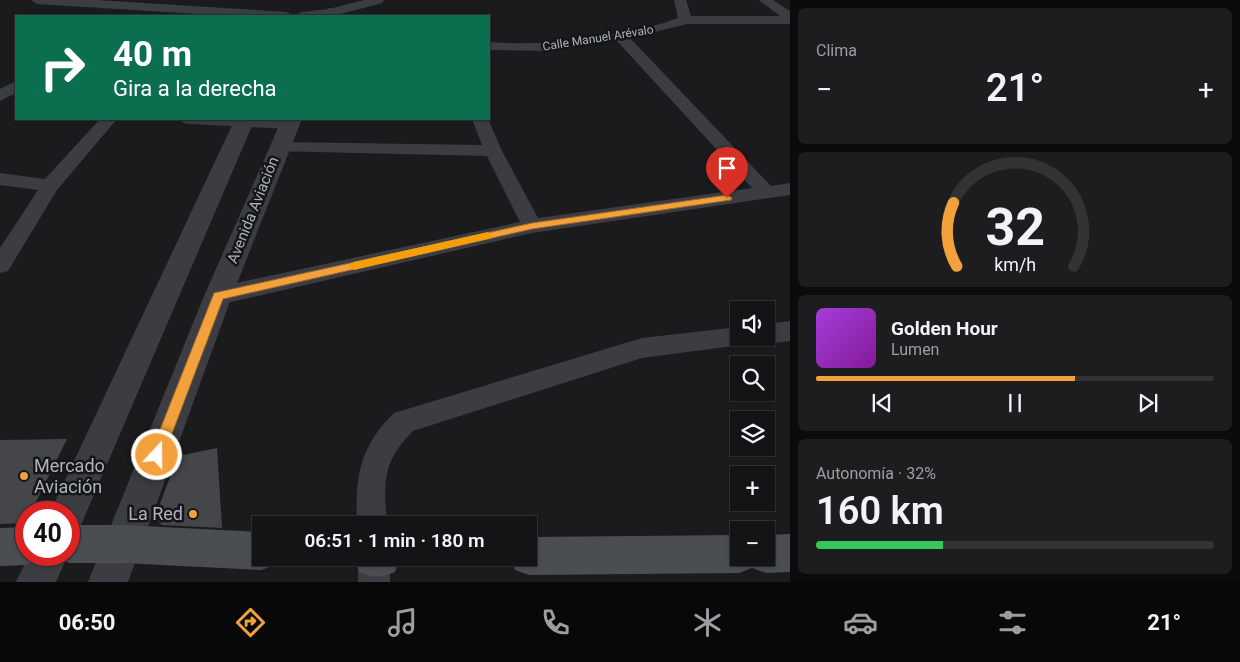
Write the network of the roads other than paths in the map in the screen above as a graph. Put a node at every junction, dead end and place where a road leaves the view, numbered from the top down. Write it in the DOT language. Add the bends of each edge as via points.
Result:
graph roads {
  1 [pos="37,0"];
  2 [pos="378,0"];
  3 [pos="680,0"];
  4 [pos="765,0"];
  5 [pos="148,3"];
  6 [pos="182,13"];
  7 [pos="334,13"];
  8 [pos="132,15"];
  9 [pos="252,15"];
  10 [pos="312,15"];
  11 [pos="355,15"];
  12 [pos="790,18"];
  13 [pos="685,20"];
  14 [pos="620,36"];
  15 [pos="490,46"];
  16 [pos="15,87"];
  17 [pos="0,96"];
  18 [pos="0,103"];
  19 [pos="15,104"];
  20 [pos="108,120"];
  21 [pos="216,120"];
  22 [pos="480,120"];
  23 [pos="244,121"];
  24 [pos="287,130"];
  25 [pos="493,151"];
  26 [pos="0,179"];
  27 [pos="50,186"];
  28 [pos="790,189"];
  29 [pos="766,192"];
  30 [pos="532,226"];
  31 [pos="0,265"];
  32 [pos="218,296"];
  33 [pos="790,331"];
  34 [pos="775,333"];
  35 [pos="730,338"];
  36 [pos="73,501"];
  37 [pos="371,516"];
  38 [pos="80,544"];
  39 [pos="123,544"];
  40 [pos="15,546"];
  41 [pos="0,547"];
  42 [pos="252,551"];
  43 [pos="730,554"];
  44 [pos="775,554"];
  45 [pos="790,554"];
  46 [pos="537,556"];
  47 [pos="43,566"];
  48 [pos="374,566"];
  49 [pos="36,582"];
  50 [pos="108,582"];
  51 [pos="374,582"];
  1 -- 5 [label="street"];
  2 -- 7 [label="street"];
  3 -- 13 [label="street"];
  4 -- 12 [label="street"];
  5 -- 6 [label="street"];
  5 -- 8 [label="street"];
  6 -- 9 [label="street"];
  7 -- 10 [label="street"];
  7 -- 11 [label="street"];
  12 -- 13 [label="street, Calle Manuel Arévalo"];
  13 -- 14 [label="street, Calle Manuel Arévalo" via="676,25"];
  14 -- 15 [label="street, Calle Manuel Arévalo" via="536,47"];
  14 -- 29 [label="street"];
  16 -- 17 [label="street"];
  18 -- 19 [label="street"];
  20 -- 27 [label="street"];
  21 -- 23 [label="street"];
  22 -- 25 [label="street"];
  23 -- 24 [label="street"];
  23 -- 36 [label="street"];
  24 -- 25 [label="street"];
  24 -- 32 [label="street, Avenida Aviación"];
  25 -- 30 [label="street"];
  26 -- 27 [label="street"];
  27 -- 31 [label="street"];
  28 -- 29 [label="street"];
  29 -- 30 [label="street"];
  30 -- 32 [label="street"];
  32 -- 39 [label="street, Avenida Aviación"];
  33 -- 34 [label="street"];
  35 -- 37 [label="street" via="642,348 404,422 387,437 375,459 370,492"];
  38 -- 39 [label="main road"];
  39 -- 42 [label="main road"];
  39 -- 50 [label="street, Avenida Aviación"];
  40 -- 41 [label="main road"];
  43 -- 46 [label="main road"];
  44 -- 45 [label="main road"];
  47 -- 49 [label="street"];
  48 -- 51 [label="street"];
}
